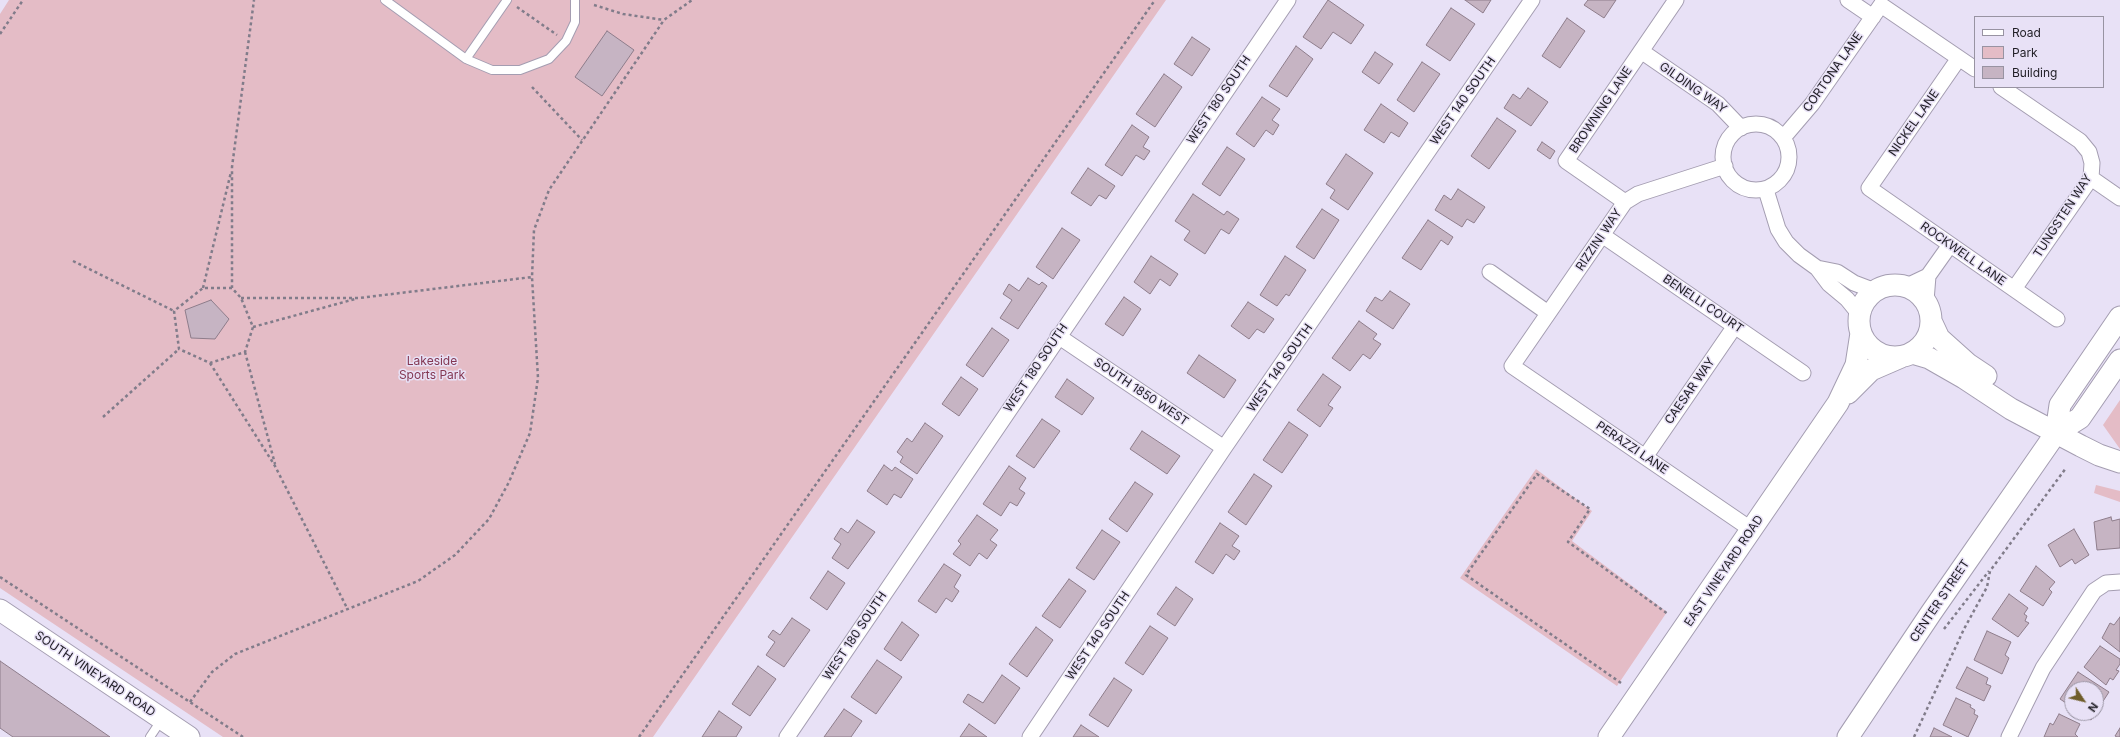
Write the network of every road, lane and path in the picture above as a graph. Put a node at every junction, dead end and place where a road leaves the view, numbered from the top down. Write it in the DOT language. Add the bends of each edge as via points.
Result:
graph roads {
  1 [pos="23,0"];
  2 [pos="254,0"];
  3 [pos="385,0"];
  4 [pos="575,0"];
  5 [pos="692,0"];
  6 [pos="1155,0"];
  7 [pos="1288,0"];
  8 [pos="1532,0"];
  9 [pos="1676,0"];
  10 [pos="1848,0"];
  11 [pos="511,2"];
  12 [pos="594,5"];
  13 [pos="1877,11"];
  14 [pos="664,20"];
  15 [pos="0,34"];
  16 [pos="566,41"];
  17 [pos="1641,51"];
  18 [pos="1959,58"];
  19 [pos="466,59"];
  20 [pos="1974,68"];
  21 [pos="532,87"];
  22 [pos="2002,88"];
  23 [pos="1741,128"];
  24 [pos="1783,138"];
  25 [pos="582,140"];
  26 [pos="1725,166"];
  27 [pos="232,167"];
  28 [pos="2090,178"];
  29 [pos="1869,188"];
  30 [pos="1766,190"];
  31 [pos="2120,198"];
  32 [pos="1625,202"];
  33 [pos="1602,235"];
  34 [pos="1950,245"];
  35 [pos="73,261"];
  36 [pos="1817,268"];
  37 [pos="1490,272"];
  38 [pos="1928,276"];
  39 [pos="532,277"];
  40 [pos="1907,286"];
  41 [pos="203,288"];
  42 [pos="232,288"];
  43 [pos="2014,289"];
  44 [pos="1875,291"];
  45 [pos="241,298"];
  46 [pos="360,298"];
  47 [pos="1926,301"];
  48 [pos="174,311"];
  49 [pos="1548,313"];
  50 [pos="2120,317"];
  51 [pos="2058,319"];
  52 [pos="1932,323"];
  53 [pos="1861,324"];
  54 [pos="1735,326"];
  55 [pos="253,327"];
  56 [pos="1058,336"];
  57 [pos="179,349"];
  58 [pos="244,352"];
  59 [pos="1907,355"];
  60 [pos="2120,360"];
  61 [pos="210,363"];
  62 [pos="1512,366"];
  63 [pos="1803,373"];
  64 [pos="1838,404"];
  65 [pos="103,417"];
  66 [pos="2056,433"];
  67 [pos="1224,448"];
  68 [pos="1644,457"];
  69 [pos="2120,462"];
  70 [pos="275,466"];
  71 [pos="2066,468"];
  72 [pos="1752,530"];
  73 [pos="0,577"];
  74 [pos="2120,582"];
  75 [pos="0,610"];
  76 [pos="348,610"];
  77 [pos="1668,614"];
  78 [pos="1621,683"];
  79 [pos="190,702"];
  80 [pos="162,719"];
  81 [pos="150,737"];
  82 [pos="189,737"];
  83 [pos="243,737"];
  84 [pos="639,737"];
  85 [pos="787,737"];
  86 [pos="1030,737"];
  87 [pos="1609,737"];
  88 [pos="1848,737"];
  89 [pos="1914,737"];
  90 [pos="2009,737"];
  1 -- 15 [label="path"];
  2 -- 27 [label="path"];
  3 -- 19 [label="lane"];
  4 -- 16 [label="lane" via="575,22"];
  5 -- 14 [label="path"];
  6 -- 84 [label="path"];
  7 -- 56 [label="street, WEST 180 SOUTH"];
  8 -- 67 [label="street, WEST 140 SOUTH"];
  9 -- 17 [label="street, BROWNING LANE"];
  10 -- 13 [label="street"];
  11 -- 16 [label="path"];
  11 -- 19 [label="lane"];
  12 -- 14 [label="path" via="623,14"];
  13 -- 18 [label="street"];
  13 -- 24 [label="street, CORTONA LANE" via="1812,104"];
  14 -- 25 [label="path"];
  16 -- 19 [label="lane" via="549,59 520,70 492,70"];
  17 -- 23 [label="street, GILDING WAY" via="1718,104"];
  17 -- 32 [label="street, BROWNING LANE" via="1566,161"];
  18 -- 20 [label="street"];
  18 -- 29 [label="street, NICKEL LANE"];
  21 -- 25 [label="path"];
  22 -- 28 [label="street, TUNGSTEN WAY" via="2085,146 2092,163"];
  23 -- 24 [label="street" via="1750,124 1760,124 1770,127"];
  23 -- 26 [label="street" via="1727,141 1724,151"];
  24 -- 30 [label="street" via="1788,149 1788,168 1783,177"];
  25 -- 39 [label="path" via="549,190 534,230"];
  26 -- 30 [label="street" via="1731,179 1738,185 1747,189"];
  26 -- 32 [label="street, RIZZINI WAY" via="1638,194"];
  27 -- 41 [label="path"];
  27 -- 42 [label="path"];
  28 -- 31 [label="street"];
  28 -- 43 [label="street, TUNGSTEN WAY"];
  29 -- 34 [label="street, ROCKWELL LANE"];
  30 -- 36 [label="street" via="1778,229 1786,242"];
  32 -- 33 [label="street, RIZZINI WAY"];
  33 -- 49 [label="street, RIZZINI WAY"];
  33 -- 54 [label="street, BENELLI COURT"];
  34 -- 38 [label="street"];
  34 -- 43 [label="street, ROCKWELL LANE"];
  35 -- 48 [label="path"];
  36 -- 44 [label="street" via="1837,272 1854,283"];
  36 -- 53 [label="street" via="1828,284 1847,299"];
  37 -- 49 [label="street"];
  38 -- 40 [label="street"];
  38 -- 47 [label="street"];
  39 -- 46 [label="path"];
  39 -- 76 [label="path" via="538,378 530,433 509,482 489,519 455,555 418,581"];
  40 -- 44 [label="street" via="1897,284"];
  40 -- 47 [label="street" via="1918,292"];
  41 -- 42 [label="path"];
  41 -- 48 [label="path"];
  42 -- 45 [label="path"];
  43 -- 51 [label="street, ROCKWELL LANE"];
  44 -- 53 [label="street" via="1867,299"];
  45 -- 46 [label="path"];
  45 -- 55 [label="path"];
  46 -- 55 [label="path"];
  47 -- 52 [label="street"];
  48 -- 57 [label="path"];
  49 -- 62 [label="street, RIZZINI WAY"];
  50 -- 66 [label="street" via="2060,405"];
  52 -- 59 [label="street" via="1929,335 1922,345"];
  52 -- 66 [label="street" via="1939,338 1968,364 2036,409"];
  53 -- 59 [label="street" via="1868,344 1877,352 1888,356"];
  53 -- 64 [label="street, EAST VINEYARD ROAD" via="1856,365"];
  54 -- 63 [label="street, BENELLI COURT"];
  54 -- 68 [label="street, CAESAR WAY"];
  55 -- 58 [label="path"];
  56 -- 67 [label="street, SOUTH 1850 WEST"];
  56 -- 85 [label="street, WEST 180 SOUTH"];
  57 -- 61 [label="path"];
  57 -- 65 [label="path"];
  58 -- 61 [label="path"];
  58 -- 70 [label="path"];
  59 -- 64 [label="street, EAST VINEYARD ROAD" via="1871,370"];
  59 -- 66 [label="street" via="1929,358 2011,409"];
  60 -- 66 [label="street" via="2080,418"];
  61 -- 70 [label="path"];
  62 -- 68 [label="street, PERAZZI LANE"];
  64 -- 72 [label="street, EAST VINEYARD ROAD"];
  66 -- 69 [label="street" via="2099,455"];
  66 -- 88 [label="street, CENTER STREET"];
  67 -- 86 [label="street, WEST 140 SOUTH"];
  68 -- 72 [label="street, PERAZZI LANE"];
  70 -- 76 [label="path"];
  71 -- 89 [label="path" via="1990,571 1987,587 1964,629"];
  72 -- 87 [label="street, EAST VINEYARD ROAD"];
  73 -- 79 [label="path"];
  74 -- 90 [label="street" via="2106,583 2094,591 2043,668"];
  75 -- 80 [label="street, SOUTH VINEYARD ROAD"];
  76 -- 79 [label="path" via="235,654 212,672"];
  77 -- 78 [label="path" via="1568,542 1590,509 1537,474 1466,575"];
  79 -- 83 [label="path"];
  80 -- 81 [label="lane"];
  80 -- 82 [label="street, SOUTH VINEYARD ROAD"];
}
